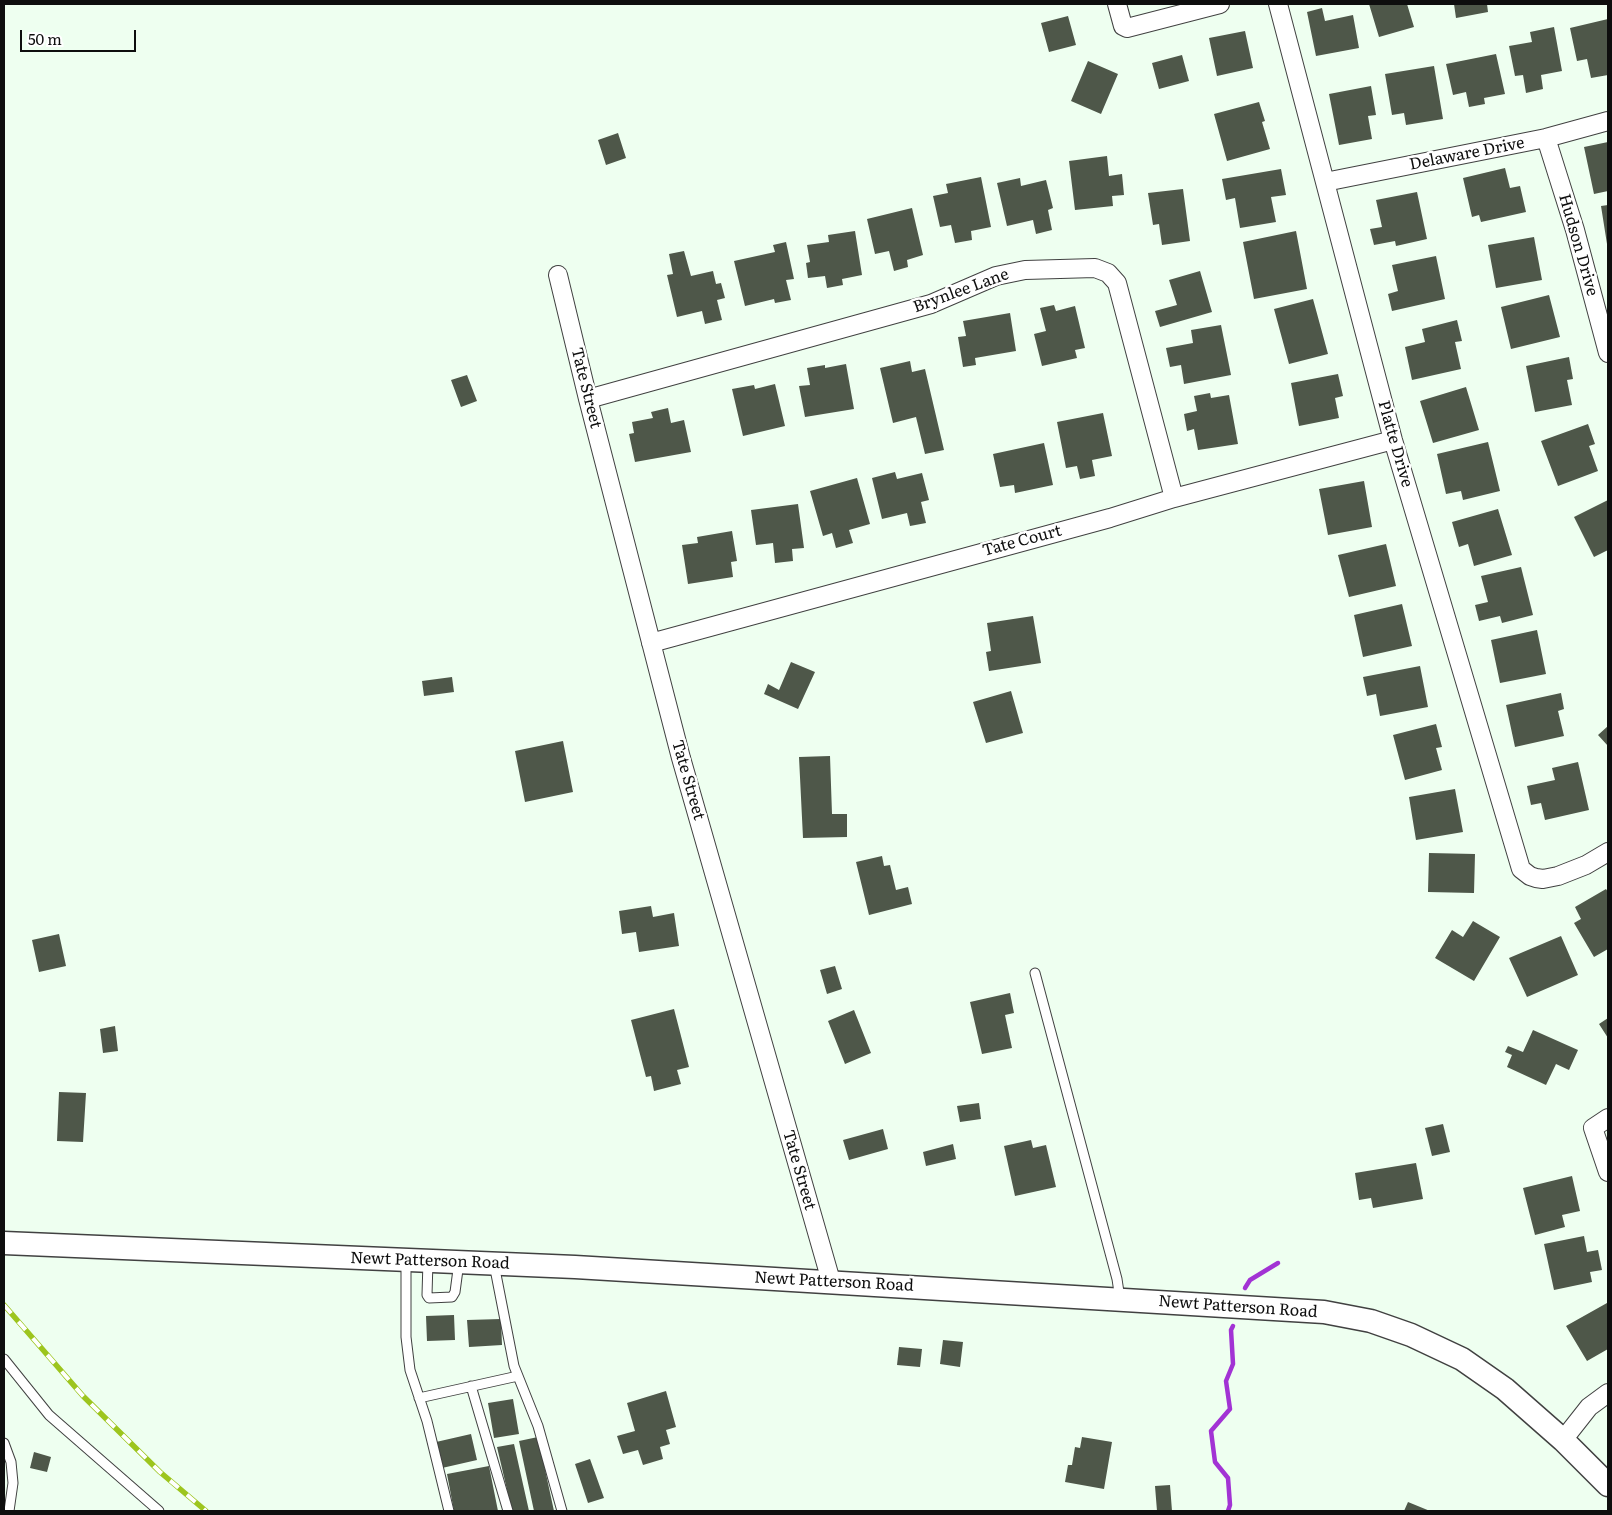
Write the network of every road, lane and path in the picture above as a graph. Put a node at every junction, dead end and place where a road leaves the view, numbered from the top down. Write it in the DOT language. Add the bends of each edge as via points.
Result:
graph roads {
  1 [pos="1117,4"];
  2 [pos="1220,4"];
  3 [pos="1278,4"];
  4 [pos="1608,121"];
  5 [pos="1546,138"];
  6 [pos="1325,182"];
  7 [pos="558,276"];
  8 [pos="1608,354"];
  9 [pos="588,399"];
  10 [pos="1393,440"];
  11 [pos="1174,498"];
  12 [pos="651,643"];
  13 [pos="1608,852"];
  14 [pos="1035,973"];
  15 [pos="1608,1118"];
  16 [pos="1608,1172"];
  17 [pos="4,1242"];
  18 [pos="417,1260"];
  19 [pos="459,1262"];
  20 [pos="494,1263"];
  21 [pos="831,1281"];
  22 [pos="1120,1299"];
  23 [pos="4,1359"];
  24 [pos="518,1376"];
  25 [pos="471,1386"];
  26 [pos="1608,1393"];
  27 [pos="419,1398"];
  28 [pos="1563,1440"];
  29 [pos="4,1443"];
  30 [pos="1608,1485"];
  31 [pos="9,1511"];
  32 [pos="159,1511"];
  33 [pos="449,1511"];
  34 [pos="508,1511"];
  35 [pos="562,1511"];
  1 -- 2 [label="street" via="1125,27"];
  3 -- 6 [label="street, Platte Drive"];
  4 -- 5 [label="street, Delaware Drive"];
  5 -- 6 [label="street, Delaware Drive"];
  5 -- 8 [label="street, Hudson Drive"];
  6 -- 10 [label="street, Platte Drive"];
  7 -- 9 [label="street, Tate Street"];
  9 -- 11 [label="street, Brynlee Lane" via="931,304 996,276 1025,270 1094,268 1108,273 1117,283"];
  9 -- 12 [label="street, Tate Street"];
  10 -- 11 [label="street, Tate Court"];
  10 -- 13 [label="street, Platte Drive" via="1521,869 1530,876 1543,879 1586,865"];
  11 -- 12 [label="street, Tate Court"];
  12 -- 21 [label="street, Tate Street"];
  14 -- 22 [label="lane" via="1118,1279"];
  15 -- 16 [label="street" via="1593,1128"];
  17 -- 18 [label="street, Newt Patterson Road"];
  18 -- 19 [label="street, Newt Patterson Road"];
  18 -- 19 [label="lane" via="429,1298 452,1297"];
  18 -- 27 [label="lane" via="406,1337 410,1370"];
  19 -- 20 [label="street, Newt Patterson Road"];
  20 -- 21 [label="street, Newt Patterson Road"];
  20 -- 24 [label="lane"];
  21 -- 22 [label="street, Newt Patterson Road"];
  22 -- 28 [label="street, Newt Patterson Road" via="1324,1312 1371,1321 1462,1359 1506,1389"];
  23 -- 32 [label="lane" via="49,1415"];
  24 -- 25 [label="lane"];
  24 -- 35 [label="lane" via="538,1426"];
  25 -- 27 [label="lane"];
  25 -- 34 [label="lane"];
  26 -- 28 [label="street" via="1589,1407"];
  27 -- 33 [label="lane"];
  28 -- 30 [label="street, Newt Patterson Road"];
  29 -- 31 [label="lane" via="11,1462 13,1483"];
}
